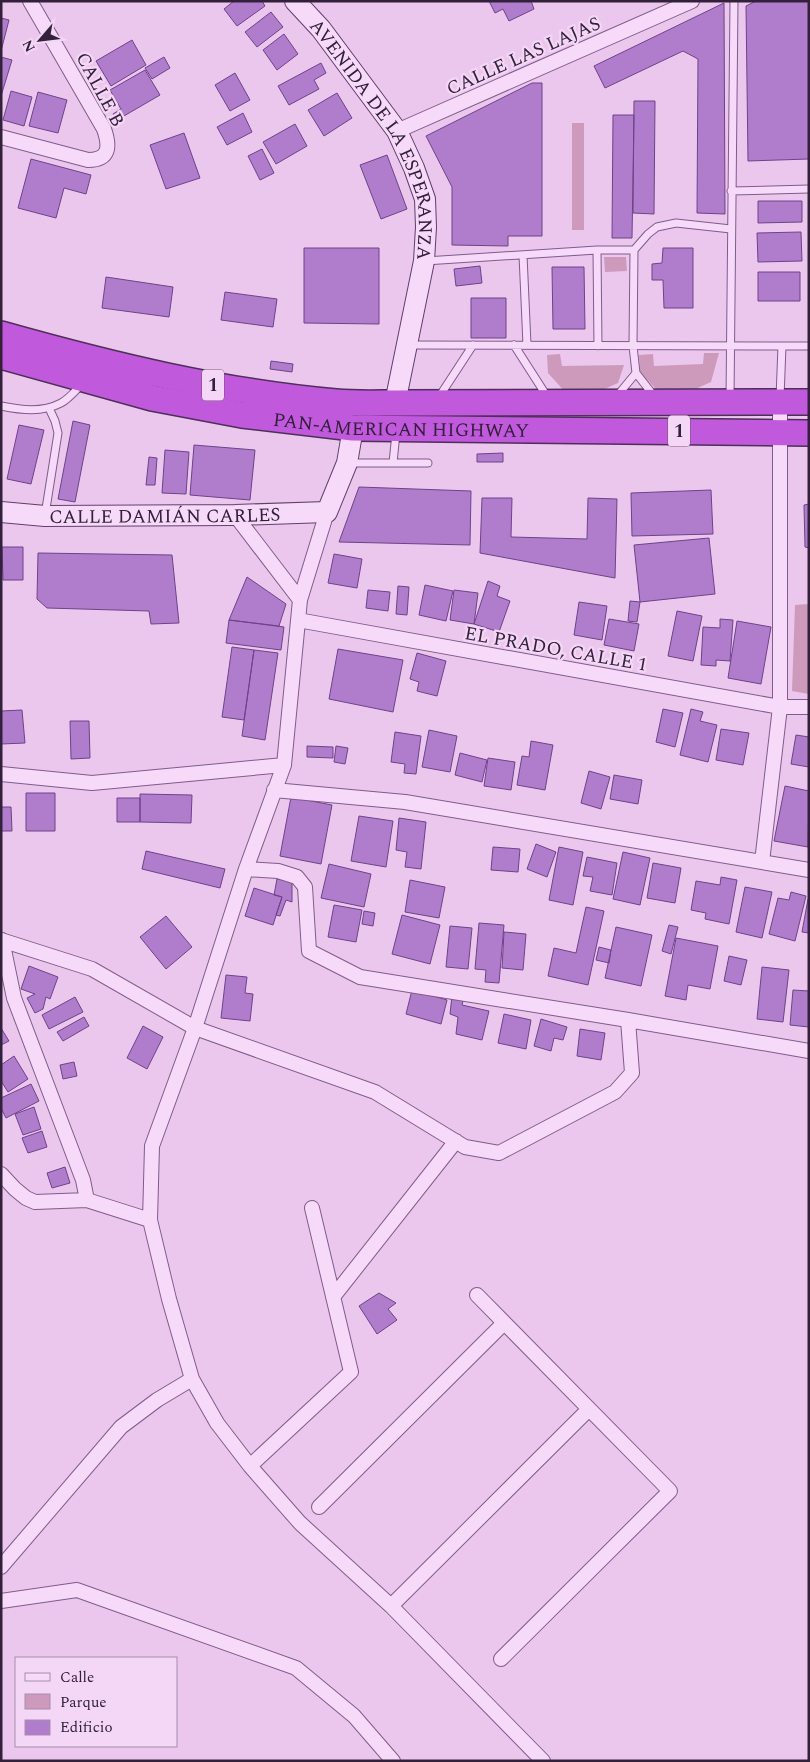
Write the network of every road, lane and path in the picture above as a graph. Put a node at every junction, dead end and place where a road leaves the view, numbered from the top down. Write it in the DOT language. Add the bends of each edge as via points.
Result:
graph roads {
  1 [pos="30,1"];
  2 [pos="295,1"];
  3 [pos="692,1"];
  4 [pos="734,1"];
  5 [pos="397,131"];
  6 [pos="1,137"];
  7 [pos="809,189"];
  8 [pos="732,190"];
  9 [pos="731,229"];
  10 [pos="597,250"];
  11 [pos="634,250"];
  12 [pos="522,255"];
  13 [pos="424,261"];
  14 [pos="1,334"];
  15 [pos="406,345"];
  16 [pos="473,345"];
  17 [pos="514,345"];
  18 [pos="527,345"];
  19 [pos="598,346"];
  20 [pos="633,346"];
  21 [pos="730,346"];
  22 [pos="782,346"];
  23 [pos="809,346"];
  24 [pos="1,356"];
  25 [pos="636,373"];
  26 [pos="87,380"];
  27 [pos="550,402"];
  28 [pos="613,402"];
  29 [pos="660,402"];
  30 [pos="730,402"];
  31 [pos="780,402"];
  32 [pos="809,402"];
  33 [pos="395,403"];
  34 [pos="432,403"];
  35 [pos="1,406"];
  36 [pos="49,408"];
  37 [pos="353,428"];
  38 [pos="389,428"];
  39 [pos="549,430"];
  40 [pos="781,432"];
  41 [pos="809,433"];
  42 [pos="347,463"];
  43 [pos="393,463"];
  44 [pos="428,463"];
  45 [pos="1,512"];
  46 [pos="327,512"];
  47 [pos="235,515"];
  48 [pos="45,516"];
  49 [pos="300,600"];
  50 [pos="298,620"];
  51 [pos="809,707"];
  52 [pos="780,708"];
  53 [pos="284,765"];
  54 [pos="1,774"];
  55 [pos="274,790"];
  56 [pos="762,862"];
  57 [pos="246,869"];
  58 [pos="809,870"];
  59 [pos="2,940"];
  60 [pos="628,1020"];
  61 [pos="195,1028"];
  62 [pos="809,1051"];
  63 [pos="456,1141"];
  64 [pos="1,1174"];
  65 [pos="87,1200"];
  66 [pos="312,1208"];
  67 [pos="150,1220"];
  68 [pos="477,1295"];
  69 [pos="333,1297"];
  70 [pos="504,1323"];
  71 [pos="192,1379"];
  72 [pos="589,1409"];
  73 [pos="250,1466"];
  74 [pos="318,1507"];
  75 [pos="1,1567"];
  76 [pos="1,1601"];
  77 [pos="391,1606"];
  78 [pos="501,1659"];
  79 [pos="393,1761"];
  80 [pos="543,1761"];
  1 -- 6 [label="street, CALLE B" via="104,129 108,149 100,158 88,160"];
  2 -- 5 [label="street, AVENIDA DE LA ESPERANZA" via="321,28"];
  3 -- 5 [label="street, CALLE LAS LAJAS"];
  4 -- 8 [label="lane"];
  5 -- 13 [label="street, AVENIDA DE LA ESPERANZA" via="425,200"];
  7 -- 8 [label="lane"];
  8 -- 9 [label="lane"];
  9 -- 11 [label="lane" via="676,223 657,227"];
  9 -- 21 [label="lane"];
  10 -- 11 [label="lane"];
  10 -- 12 [label="lane"];
  10 -- 19 [label="lane"];
  11 -- 20 [label="lane"];
  12 -- 13 [label="lane"];
  12 -- 18 [label="lane"];
  13 -- 15 [label="street, AVENIDA DE LA ESPERANZA"];
  14 -- 33 [label="highway, PAN-AMERICAN HIGHWAY / 1" via="160,376 337,402"];
  15 -- 16 [label="lane"];
  15 -- 33 [label="street, AVENIDA DE LA ESPERANZA"];
  16 -- 17 [label="lane"];
  16 -- 34 [label="lane"];
  17 -- 18 [label="lane"];
  17 -- 27 [label="lane"];
  18 -- 19 [label="lane"];
  19 -- 20 [label="lane"];
  20 -- 21 [label="lane"];
  20 -- 25 [label="lane"];
  21 -- 22 [label="lane"];
  21 -- 30 [label="lane"];
  22 -- 23 [label="lane"];
  22 -- 31 [label="lane"];
  24 -- 26 [label="highway, PAN-AMERICAN HIGHWAY / 1"];
  25 -- 28 [label="lane"];
  25 -- 29 [label="lane"];
  26 -- 36 [label="lane" via="62,402"];
  26 -- 37 [label="highway, PAN-AMERICAN HIGHWAY / 1" via="152,398 242,415"];
  27 -- 28 [label="highway, PAN-AMERICAN HIGHWAY / 1"];
  27 -- 34 [label="highway, PAN-AMERICAN HIGHWAY / 1"];
  28 -- 29 [label="highway, PAN-AMERICAN HIGHWAY / 1"];
  29 -- 30 [label="highway, PAN-AMERICAN HIGHWAY / 1"];
  30 -- 31 [label="highway, PAN-AMERICAN HIGHWAY / 1"];
  31 -- 32 [label="highway, PAN-AMERICAN HIGHWAY / 1"];
  31 -- 39 [label="highway, 1" via="766,414 746,420 571,421 559,423"];
  31 -- 40 [label="street"];
  33 -- 34 [label="highway, PAN-AMERICAN HIGHWAY / 1"];
  34 -- 37 [label="highway" via="398,414 358,416"];
  35 -- 36 [label="lane" via="23,410"];
  36 -- 48 [label="lane" via="58,433"];
  37 -- 38 [label="highway, PAN-AMERICAN HIGHWAY / 1"];
  37 -- 42 [label="street"];
  38 -- 39 [label="highway, PAN-AMERICAN HIGHWAY / 1"];
  38 -- 42 [label="street" via="361,445"];
  38 -- 43 [label="lane"];
  39 -- 40 [label="highway, PAN-AMERICAN HIGHWAY / 1"];
  40 -- 41 [label="highway, PAN-AMERICAN HIGHWAY / 1"];
  40 -- 52 [label="street"];
  42 -- 43 [label="lane"];
  42 -- 46 [label="street"];
  43 -- 44 [label="lane"];
  45 -- 48 [label="street, CALLE DAMIÁN CARLES"];
  46 -- 47 [label="street, CALLE DAMIÁN CARLES"];
  46 -- 49 [label="street"];
  47 -- 48 [label="street, CALLE DAMIÁN CARLES"];
  47 -- 49 [label="street"];
  49 -- 50 [label="street"];
  50 -- 52 [label="street, EL PRADO, CALLE 1"];
  50 -- 53 [label="street"];
  51 -- 52 [label="street, EL PRADO, CALLE 1"];
  52 -- 56 [label="street"];
  53 -- 54 [label="street" via="92,783"];
  53 -- 55 [label="street"];
  55 -- 56 [label="street" via="405,802"];
  55 -- 57 [label="street"];
  56 -- 58 [label="street"];
  57 -- 60 [label="street" via="278,871 297,877 304,887 309,951 360,978"];
  57 -- 61 [label="street"];
  59 -- 61 [label="street" via="92,969"];
  59 -- 65 [label="street" via="14,998 83,1180"];
  60 -- 62 [label="street"];
  60 -- 63 [label="street" via="632,1073 615,1092 499,1154"];
  61 -- 63 [label="street" via="375,1092"];
  61 -- 67 [label="street" via="152,1146"];
  63 -- 69 [label="street"];
  64 -- 65 [label="street" via="15,1189 35,1202"];
  65 -- 67 [label="street"];
  66 -- 69 [label="street"];
  67 -- 71 [label="street"];
  68 -- 70 [label="street"];
  69 -- 73 [label="street" via="351,1372"];
  70 -- 72 [label="street"];
  70 -- 74 [label="street"];
  71 -- 73 [label="street" via="218,1423"];
  71 -- 75 [label="street" via="121,1427"];
  72 -- 77 [label="street"];
  72 -- 78 [label="street" via="670,1491"];
  73 -- 77 [label="street" via="300,1523"];
  76 -- 79 [label="street" via="77,1590 296,1668 354,1716"];
  77 -- 80 [label="street"];
}
